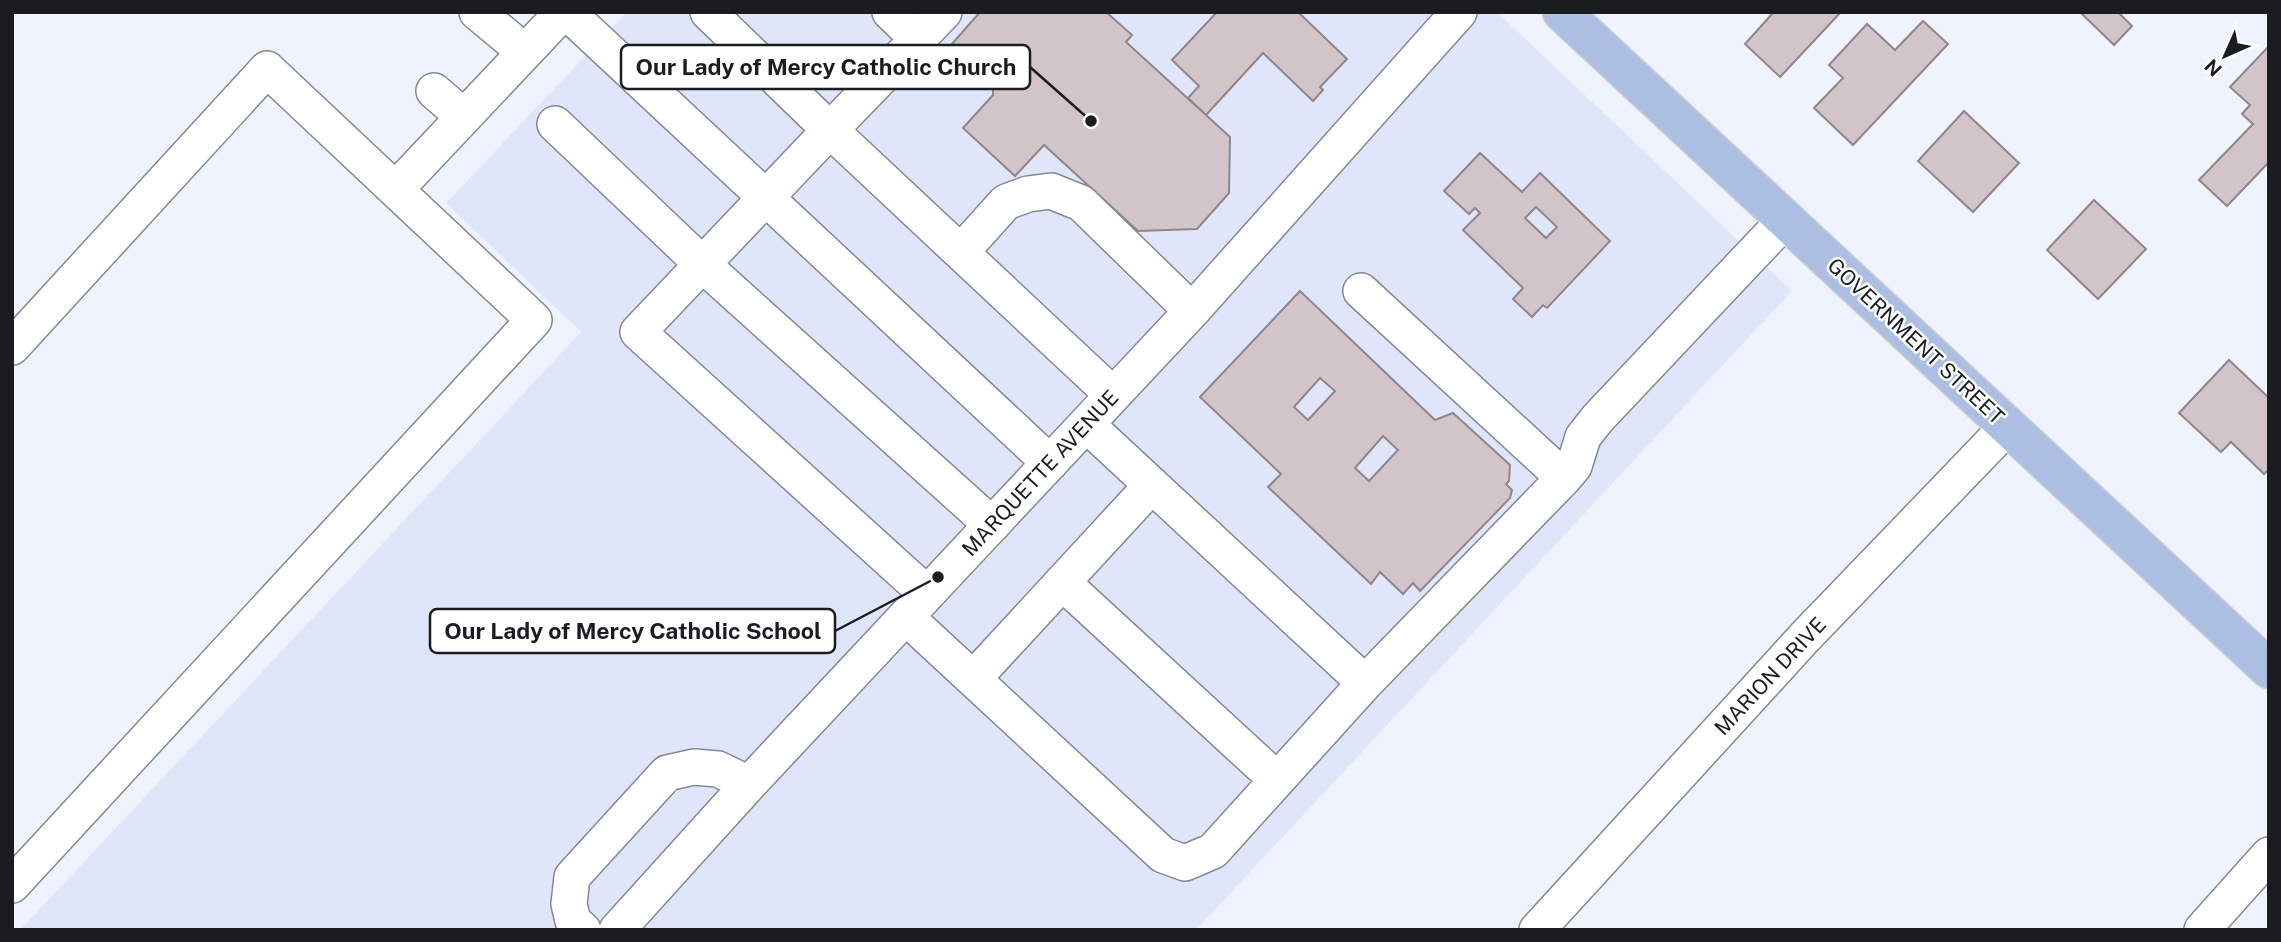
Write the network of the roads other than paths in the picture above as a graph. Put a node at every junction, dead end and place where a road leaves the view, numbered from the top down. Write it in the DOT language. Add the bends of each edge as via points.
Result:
graph roads {
  1 [pos="477,12"];
  2 [pos="565,12"];
  3 [pos="708,12"];
  4 [pos="890,12"];
  5 [pos="944,12"];
  6 [pos="1459,12"];
  7 [pos="1562,12"];
  8 [pos="918,39"];
  9 [pos="525,52"];
  10 [pos="433,90"];
  11 [pos="464,117"];
  12 [pos="555,124"];
  13 [pos="830,130"];
  14 [pos="405,179"];
  15 [pos="765,198"];
  16 [pos="1785,220"];
  17 [pos="961,252"];
  18 [pos="702,264"];
  19 [pos="1361,291"];
  20 [pos="1192,311"];
  21 [pos="12,347"];
  22 [pos="1113,395"];
  23 [pos="1086,424"];
  24 [pos="2008,426"];
  25 [pos="1050,463"];
  26 [pos="1564,478"];
  27 [pos="1152,485"];
  28 [pos="992,525"];
  29 [pos="1062,582"];
  30 [pos="916,605"];
  31 [pos="2269,669"];
  32 [pos="973,679"];
  33 [pos="1365,683"];
  34 [pos="1277,780"];
  35 [pos="749,784"];
  36 [pos="2269,855"];
  37 [pos="12,885"];
  38 [pos="583,930"];
  39 [pos="617,930"];
  40 [pos="1536,930"];
  41 [pos="2202,930"];
  1 -- 9 [label="street"];
  2 -- 9 [label="street"];
  2 -- 15 [label="street"];
  3 -- 13 [label="street"];
  4 -- 8 [label="street"];
  5 -- 8 [label="street"];
  6 -- 20 [label="street, MARQUETTE AVENUE"];
  7 -- 16 [label="main road, GOVERNMENT STREET"];
  8 -- 13 [label="street"];
  9 -- 11 [label="street"];
  10 -- 11 [label="street"];
  11 -- 14 [label="street"];
  12 -- 18 [label="street"];
  13 -- 15 [label="street"];
  13 -- 17 [label="street"];
  14 -- 21 [label="street" via="267,69"];
  14 -- 37 [label="street" via="534,320"];
  15 -- 18 [label="street"];
  15 -- 25 [label="street"];
  16 -- 24 [label="main road, GOVERNMENT STREET"];
  16 -- 26 [label="street" via="1598,418"];
  17 -- 20 [label="street" via="1006,202 1051,191 1081,203"];
  17 -- 22 [label="street"];
  18 -- 28 [label="street"];
  18 -- 30 [label="street" via="638,332"];
  19 -- 26 [label="street"];
  20 -- 22 [label="street, MARQUETTE AVENUE"];
  22 -- 23 [label="street, MARQUETTE AVENUE"];
  23 -- 25 [label="street, MARQUETTE AVENUE"];
  23 -- 27 [label="street"];
  24 -- 31 [label="main road, GOVERNMENT STREET"];
  24 -- 40 [label="street, MARION DRIVE" via="1805,637"];
  25 -- 28 [label="street, MARQUETTE AVENUE"];
  26 -- 33 [label="street"];
  27 -- 29 [label="street"];
  27 -- 33 [label="street"];
  28 -- 30 [label="street, MARQUETTE AVENUE"];
  29 -- 32 [label="street"];
  29 -- 34 [label="street"];
  30 -- 32 [label="street"];
  30 -- 35 [label="street, MARQUETTE AVENUE"];
  32 -- 34 [label="street" via="1163,855 1185,863 1213,851"];
  33 -- 34 [label="street"];
  35 -- 38 [label="street" via="718,769 694,767 667,773 572,877 569,904 573,921"];
  35 -- 39 [label="street, MARQUETTE AVENUE"];
  36 -- 41 [label="street"];
}
